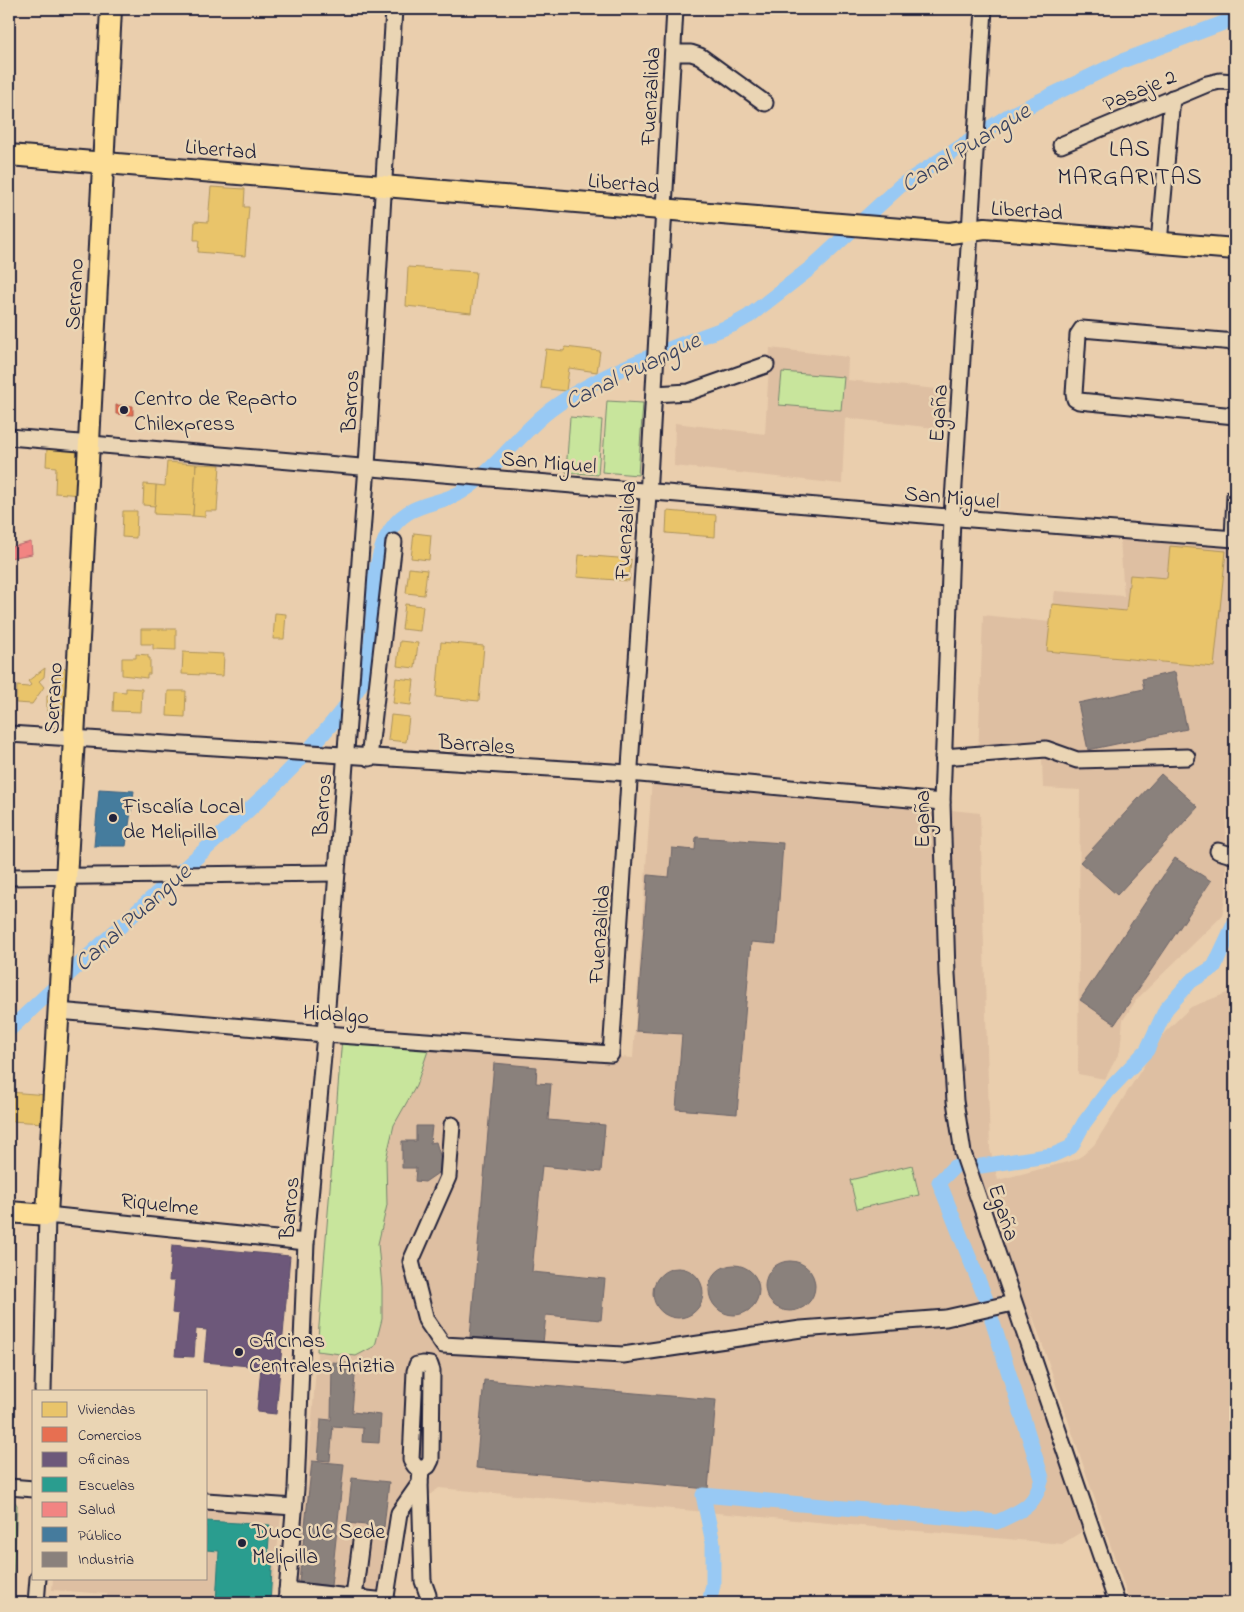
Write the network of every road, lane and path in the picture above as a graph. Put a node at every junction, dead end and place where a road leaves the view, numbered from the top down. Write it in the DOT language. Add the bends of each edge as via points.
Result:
graph roads {
  1 [pos="112,9"];
  2 [pos="394,9"];
  3 [pos="675,9"];
  4 [pos="984,9"];
  5 [pos="673,53"];
  6 [pos="1235,82"];
  7 [pos="1172,98"];
  8 [pos="765,103"];
  9 [pos="1061,145"];
  10 [pos="9,155"];
  11 [pos="104,162"];
  12 [pos="382,185"];
  13 [pos="665,209"];
  14 [pos="970,231"];
  15 [pos="1159,243"];
  16 [pos="1235,249"];
  17 [pos="1235,342"];
  18 [pos="766,365"];
  19 [pos="654,394"];
  20 [pos="1235,416"];
  21 [pos="9,437"];
  22 [pos="90,443"];
  23 [pos="367,466"];
  24 [pos="648,491"];
  25 [pos="1235,495"];
  26 [pos="952,517"];
  27 [pos="1234,539"];
  28 [pos="394,542"];
  29 [pos="9,734"];
  30 [pos="74,738"];
  31 [pos="345,756"];
  32 [pos="943,756"];
  33 [pos="1188,757"];
  34 [pos="369,758"];
  35 [pos="629,774"];
  36 [pos="942,802"];
  37 [pos="1218,851"];
  38 [pos="1235,856"];
  39 [pos="337,873"];
  40 [pos="66,876"];
  41 [pos="9,877"];
  42 [pos="59,1004"];
  43 [pos="325,1034"];
  44 [pos="610,1054"];
  45 [pos="452,1125"];
  46 [pos="9,1212"];
  47 [pos="47,1215"];
  48 [pos="306,1242"];
  49 [pos="1013,1303"];
  50 [pos="42,1390"];
  51 [pos="420,1476"];
  52 [pos="9,1487"];
  53 [pos="32,1489"];
  54 [pos="208,1501"];
  55 [pos="294,1507"];
  56 [pos="361,1541"];
  57 [pos="38,1580"];
  58 [pos="286,1597"];
  59 [pos="354,1597"];
  60 [pos="320,1598"];
  61 [pos="385,1602"];
  62 [pos="36,1603"];
  63 [pos="428,1603"];
  64 [pos="1117,1603"];
  1 -- 11 [label="main road, Serrano"];
  2 -- 12 [label="street, Barros"];
  3 -- 5 [label="street, Fuenzalida"];
  4 -- 14 [label="street, Egaña"];
  5 -- 8 [label="street" via="700,56"];
  5 -- 13 [label="street, Fuenzalida"];
  6 -- 7 [label="street, Pasaje 2" via="1213,82"];
  7 -- 9 [label="street, Pasaje 2"];
  7 -- 15 [label="street"];
  10 -- 11 [label="main road, Libertad"];
  11 -- 12 [label="main road, Libertad"];
  11 -- 22 [label="main road, Serrano"];
  12 -- 13 [label="main road, Libertad"];
  12 -- 23 [label="street, Barros"];
  13 -- 14 [label="main road, Libertad" via="957,234"];
  13 -- 19 [label="street, Fuenzalida"];
  14 -- 15 [label="main road, Libertad" via="985,228"];
  14 -- 26 [label="street, Egaña"];
  15 -- 16 [label="main road, Libertad"];
  17 -- 20 [label="street" via="1082,329 1078,335 1074,396 1079,401"];
  18 -- 19 [label="street" via="689,392"];
  19 -- 24 [label="street, Fuenzalida"];
  21 -- 22 [label="street, San Miguel"];
  22 -- 23 [label="street, San Miguel"];
  22 -- 30 [label="main road, Serrano"];
  23 -- 24 [label="street, San Miguel"];
  23 -- 31 [label="street, Barros"];
  24 -- 26 [label="street, San Miguel"];
  24 -- 35 [label="street, Fuenzalida"];
  25 -- 27 [label="street"];
  26 -- 27 [label="street, San Miguel"];
  26 -- 32 [label="street, Egaña"];
  28 -- 34 [label="street"];
  29 -- 30 [label="street, Barrales"];
  30 -- 31 [label="street, Barrales"];
  30 -- 40 [label="main road, Serrano"];
  31 -- 34 [label="street, Barrales"];
  31 -- 39 [label="street, Barros"];
  32 -- 33 [label="street" via="1046,749 1076,760"];
  32 -- 36 [label="street, Egaña"];
  34 -- 35 [label="street, Barrales"];
  35 -- 36 [label="street, Barrales"];
  35 -- 44 [label="street, Fuenzalida"];
  36 -- 49 [label="street, Egaña" via="947,974 959,1133"];
  37 -- 38 [label="street"];
  39 -- 40 [label="street"];
  39 -- 43 [label="street, Barros"];
  40 -- 41 [label="street"];
  40 -- 42 [label="main road, Serrano"];
  42 -- 43 [label="street, Hidalgo"];
  42 -- 47 [label="main road, Serrano"];
  43 -- 44 [label="street, Hidalgo"];
  43 -- 48 [label="street, Barros"];
  45 -- 49 [label="street" via="448,1177 411,1261 426,1320 443,1345 623,1355 801,1329 946,1318"];
  46 -- 47 [label="main road, Riquelme"];
  47 -- 48 [label="street, Riquelme"];
  47 -- 50 [label="street, Serrano"];
  48 -- 55 [label="street, Barros"];
  49 -- 64 [label="street, Egaña"];
  51 -- 51 [label="street" via="431,1460 432,1371 430,1365 423,1364 417,1365 415,1370 411,1460"];
  51 -- 61 [label="street" via="399,1513"];
  51 -- 63 [label="street" via="423,1581"];
  52 -- 53 [label="street"];
  54 -- 55 [label="street"];
  55 -- 58 [label="street, Barros"];
  56 -- 59 [label="street"];
  57 -- 62 [label="street"];
  58 -- 60 [label="street"];
  59 -- 60 [label="street"];
  59 -- 61 [label="street"];
}
